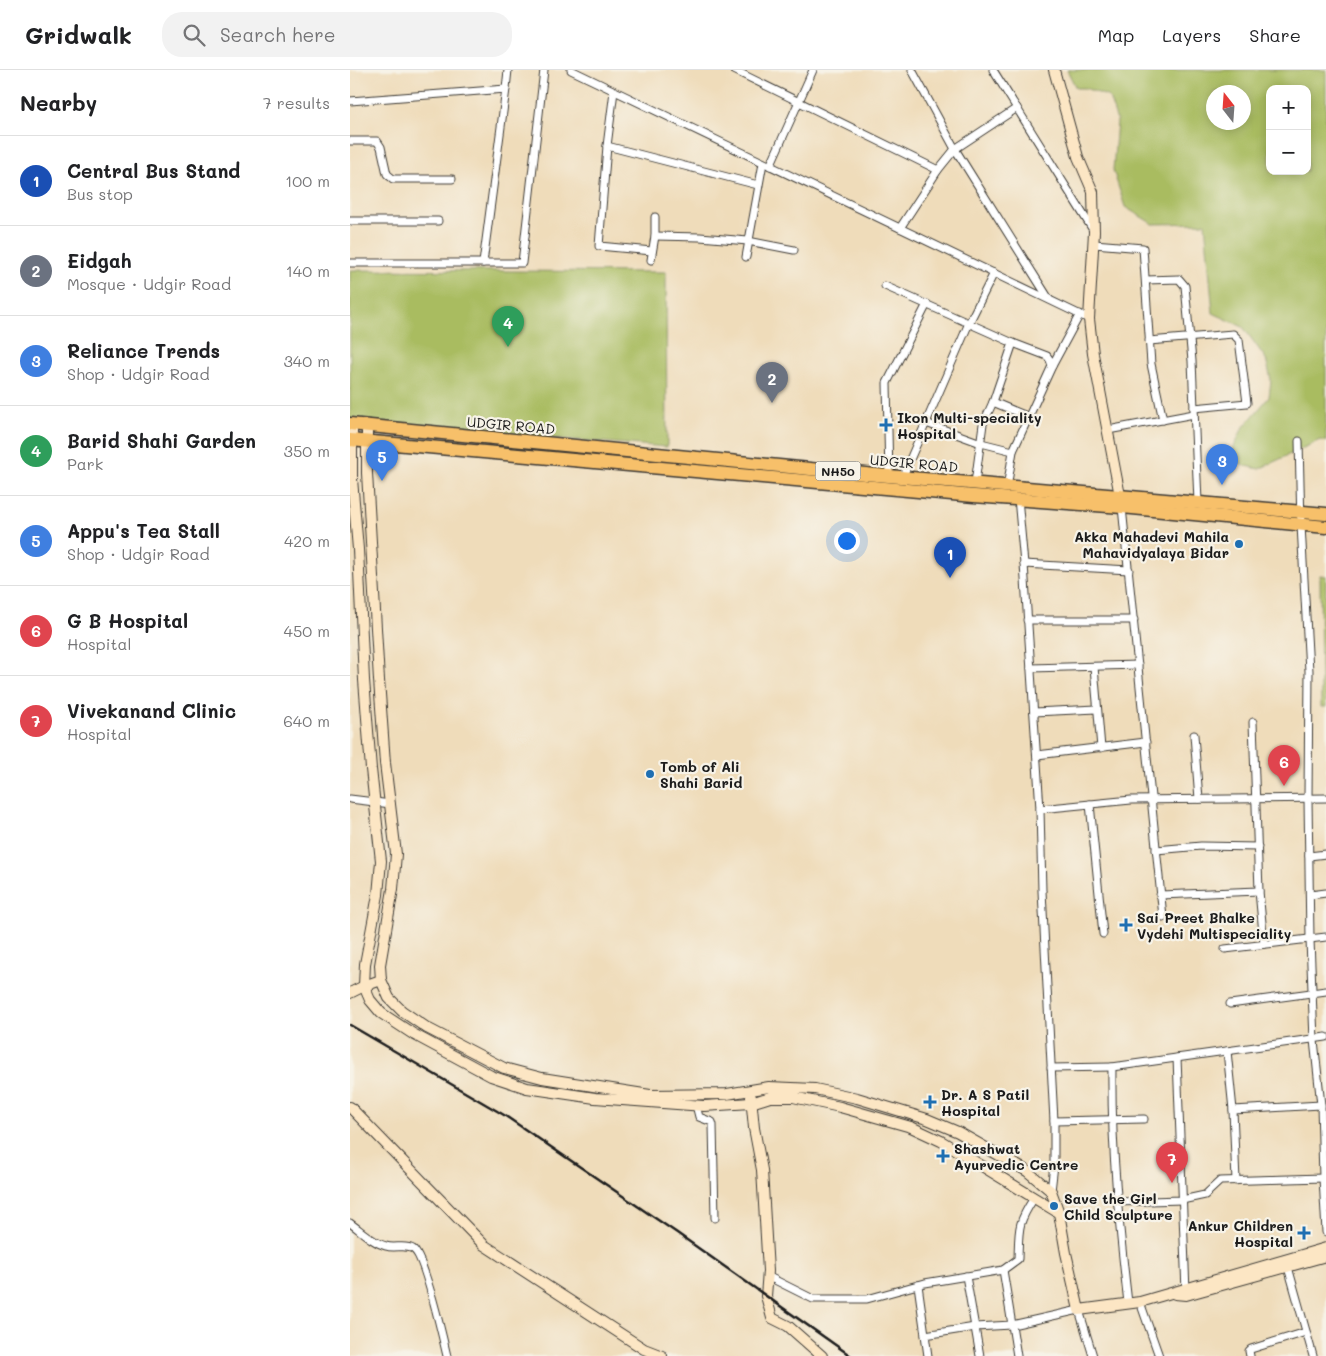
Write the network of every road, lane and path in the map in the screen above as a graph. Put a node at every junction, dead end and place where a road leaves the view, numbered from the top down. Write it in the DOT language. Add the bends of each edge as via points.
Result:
graph roads {
  1 [pos="508,70"];
  2 [pos="544,70"];
  3 [pos="571,70"];
  4 [pos="734,70"];
  5 [pos="814,70"];
  6 [pos="912,70"];
  7 [pos="994,70"];
  8 [pos="1054,70"];
  9 [pos="506,89"];
  10 [pos="614,91"];
  11 [pos="350,101"];
  12 [pos="798,102"];
  13 [pos="1017,108"];
  14 [pos="350,142"];
  15 [pos="607,146"];
  16 [pos="956,149"];
  17 [pos="766,165"];
  18 [pos="938,170"];
  19 [pos="452,179"];
  20 [pos="758,185"];
  21 [pos="655,218"];
  22 [pos="350,221"];
  23 [pos="438,221"];
  24 [pos="900,228"];
  25 [pos="1094,232"];
  26 [pos="655,236"];
  27 [pos="748,241"];
  28 [pos="1094,244"];
  29 [pos="794,250"];
  30 [pos="652,251"];
  31 [pos="746,257"];
  32 [pos="651,260"];
  33 [pos="483,263"];
  34 [pos="350,264"];
  35 [pos="994,273"];
  36 [pos="1146,280"];
  37 [pos="885,286"];
  38 [pos="1050,300"];
  39 [pos="927,304"];
  40 [pos="1085,316"];
  41 [pos="969,323"];
  42 [pos="1190,338"];
  43 [pos="1149,341"];
  44 [pos="1013,343"];
  45 [pos="1052,366"];
  46 [pos="993,402"];
  47 [pos="1194,411"];
  48 [pos="1029,417"];
  49 [pos="1163,420"];
  50 [pos="926,423"];
  51 [pos="351,424"];
  52 [pos="367,426"];
  53 [pos="1108,430"];
  54 [pos="351,440"];
  55 [pos="366,441"];
  56 [pos="1299,441"];
  57 [pos="981,443"];
  58 [pos="1013,451"];
  59 [pos="895,482"];
  60 [pos="975,483"];
  61 [pos="1012,492"];
  62 [pos="1121,501"];
  63 [pos="1198,502"];
  64 [pos="1326,514"];
  65 [pos="1300,518"];
  66 [pos="1326,527"];
  67 [pos="1024,564"];
  68 [pos="1129,570"];
  69 [pos="1027,620"];
  70 [pos="1134,620"];
  71 [pos="1138,665"];
  72 [pos="1094,667"];
  73 [pos="1031,668"];
  74 [pos="1097,709"];
  75 [pos="1034,712"];
  76 [pos="1253,722"];
  77 [pos="1194,735"];
  78 [pos="1146,742"];
  79 [pos="1101,748"];
  80 [pos="1037,755"];
  81 [pos="1256,798"];
  82 [pos="1326,798"];
  83 [pos="350,799"];
  84 [pos="1199,799"];
  85 [pos="1308,799"];
  86 [pos="1152,800"];
  87 [pos="375,803"];
  88 [pos="391,804"];
  89 [pos="1090,804"];
  90 [pos="1040,809"];
  91 [pos="1258,847"];
  92 [pos="1156,850"];
  93 [pos="1326,854"];
  94 [pos="1309,856"];
  95 [pos="1260,891"];
  96 [pos="1326,894"];
  97 [pos="1160,895"];
  98 [pos="1310,895"];
  99 [pos="1163,917"];
  100 [pos="1103,934"];
  101 [pos="1326,937"];
  102 [pos="1310,940"];
  103 [pos="1264,944"];
  104 [pos="1225,949"];
  105 [pos="381,980"];
  106 [pos="364,986"];
  107 [pos="1326,991"];
  108 [pos="350,993"];
  109 [pos="1312,994"];
  110 [pos="1230,1004"];
  111 [pos="1326,1038"];
  112 [pos="1314,1040"];
  113 [pos="1227,1050"];
  114 [pos="1176,1058"];
  115 [pos="1112,1067"];
  116 [pos="1051,1068"];
  117 [pos="750,1090"];
  118 [pos="751,1103"];
  119 [pos="696,1105"];
  120 [pos="1321,1105"];
  121 [pos="350,1107"];
  122 [pos="1233,1110"];
  123 [pos="1144,1119"];
  124 [pos="1112,1120"];
  125 [pos="1054,1121"];
  126 [pos="1324,1135"];
  127 [pos="1322,1178"];
  128 [pos="1236,1181"];
  129 [pos="1051,1192"];
  130 [pos="1034,1198"];
  131 [pos="1182,1200"];
  132 [pos="1116,1202"];
  133 [pos="1059,1213"];
  134 [pos="715,1218"];
  135 [pos="350,1223"];
  136 [pos="1326,1232"];
  137 [pos="1326,1248"];
  138 [pos="1326,1256"];
  139 [pos="1288,1267"];
  140 [pos="1003,1270"];
  141 [pos="767,1276"];
  142 [pos="966,1276"];
  143 [pos="918,1285"];
  144 [pos="1186,1291"];
  145 [pos="1140,1302"];
  146 [pos="1128,1304"];
  147 [pos="1079,1310"];
  148 [pos="1012,1325"];
  149 [pos="975,1328"];
  150 [pos="1306,1332"];
  151 [pos="925,1334"];
  152 [pos="447,1356"];
  153 [pos="662,1356"];
  154 [pos="822,1356"];
  155 [pos="928,1356"];
  156 [pos="980,1356"];
  157 [pos="1017,1356"];
  158 [pos="1093,1356"];
  159 [pos="1159,1356"];
  160 [pos="1250,1356"];
  161 [pos="1313,1356"];
  1 -- 9 [label="street"];
  2 -- 33 [label="street" via="522,263"];
  3 -- 10 [label="street"];
  4 -- 12 [label="street"];
  5 -- 12 [label="street"];
  6 -- 16 [label="street"];
  7 -- 13 [label="street"];
  8 -- 25 [label="main road" via="1078,157 1092,192"];
  9 -- 11 [label="street"];
  9 -- 33 [label="street"];
  10 -- 15 [label="street"];
  10 -- 17 [label="street"];
  12 -- 17 [label="street"];
  12 -- 18 [label="street"];
  13 -- 16 [label="street"];
  13 -- 25 [label="street"];
  14 -- 19 [label="street" via="377,141 387,174 393,179"];
  15 -- 20 [label="street"];
  15 -- 30 [label="street" via="598,246"];
  16 -- 18 [label="street"];
  16 -- 38 [label="street"];
  17 -- 20 [label="street"];
  17 -- 24 [label="street"];
  18 -- 24 [label="street"];
  20 -- 27 [label="street"];
  21 -- 26 [label="street"];
  22 -- 23 [label="street"];
  24 -- 35 [label="street"];
  25 -- 28 [label="main road"];
  26 -- 27 [label="street"];
  26 -- 30 [label="street"];
  27 -- 29 [label="street"];
  27 -- 31 [label="street"];
  28 -- 36 [label="street" via="1143,248"];
  28 -- 40 [label="main road"];
  30 -- 32 [label="street"];
  33 -- 34 [label="street"];
  35 -- 38 [label="street"];
  35 -- 41 [label="street"];
  36 -- 42 [label="street" via="1179,279 1183,282"];
  36 -- 43 [label="street"];
  37 -- 39 [label="street"];
  38 -- 40 [label="street"];
  39 -- 41 [label="street"];
  39 -- 59 [label="street" via="887,383"];
  40 -- 45 [label="street"];
  40 -- 53 [label="main road"];
  41 -- 44 [label="street"];
  41 -- 50 [label="street"];
  42 -- 43 [label="street"];
  42 -- 47 [label="street"];
  42 -- 47 [label="street" via="1237,336 1247,403"];
  43 -- 49 [label="street"];
  44 -- 45 [label="street" via="1046,356"];
  44 -- 46 [label="street"];
  45 -- 48 [label="street"];
  46 -- 48 [label="street"];
  46 -- 57 [label="street" via="983,424"];
  47 -- 49 [label="street"];
  47 -- 63 [label="street"];
  48 -- 58 [label="street"];
  49 -- 53 [label="street"];
  50 -- 57 [label="street"];
  50 -- 59 [label="street"];
  51 -- 52 [label="highway, UDGIR ROAD / NH50"];
  51 -- 54 [label="main road"];
  52 -- 55 [label="main road"];
  52 -- 59 [label="highway, UDGIR ROAD / NH50"];
  53 -- 62 [label="main road"];
  54 -- 55 [label="highway, UDGIR ROAD / NH50"];
  54 -- 87 [label="main road" via="364,680"];
  55 -- 59 [label="highway, UDGIR ROAD / NH50"];
  55 -- 88 [label="main road" via="378,680"];
  56 -- 65 [label="street"];
  57 -- 58 [label="street"];
  57 -- 60 [label="street"];
  58 -- 61 [label="street"];
  59 -- 60 [label="highway, UDGIR ROAD / NH50"];
  59 -- 61 [label="highway, UDGIR ROAD / NH50"];
  60 -- 61 [label="highway, UDGIR ROAD / NH50"];
  61 -- 62 [label="highway, UDGIR ROAD / NH50"];
  61 -- 67 [label="street"];
  62 -- 63 [label="highway, UDGIR ROAD / NH50"];
  62 -- 65 [label="highway, UDGIR ROAD / NH50"];
  62 -- 68 [label="street"];
  63 -- 65 [label="highway, UDGIR ROAD / NH50"];
  64 -- 65 [label="highway, UDGIR ROAD / NH50"];
  65 -- 66 [label="highway, UDGIR ROAD / NH50"];
  65 -- 85 [label="street" via="1309,671"];
  67 -- 68 [label="street"];
  67 -- 69 [label="street"];
  68 -- 70 [label="street"];
  69 -- 70 [label="street"];
  69 -- 73 [label="street"];
  70 -- 71 [label="street"];
  71 -- 72 [label="street"];
  71 -- 78 [label="street"];
  72 -- 73 [label="street"];
  72 -- 74 [label="street"];
  73 -- 75 [label="street"];
  74 -- 75 [label="street"];
  74 -- 79 [label="street"];
  75 -- 80 [label="street"];
  76 -- 81 [label="street"];
  77 -- 84 [label="street"];
  78 -- 79 [label="street"];
  78 -- 86 [label="street"];
  79 -- 80 [label="street"];
  80 -- 90 [label="street"];
  81 -- 84 [label="street"];
  81 -- 85 [label="street"];
  81 -- 91 [label="street"];
  82 -- 85 [label="street"];
  83 -- 87 [label="street"];
  84 -- 86 [label="street"];
  85 -- 94 [label="street"];
  86 -- 89 [label="street"];
  86 -- 92 [label="street"];
  87 -- 88 [label="street"];
  87 -- 106 [label="main road" via="381,861"];
  88 -- 105 [label="main road" via="396,854 380,965"];
  89 -- 90 [label="street"];
  89 -- 100 [label="street"];
  90 -- 116 [label="street"];
  91 -- 92 [label="street" via="1201,846"];
  91 -- 95 [label="street"];
  92 -- 97 [label="street"];
  93 -- 94 [label="street"];
  94 -- 98 [label="street"];
  95 -- 97 [label="street"];
  95 -- 103 [label="street"];
  96 -- 98 [label="street"];
  97 -- 99 [label="street"];
  98 -- 102 [label="street"];
  101 -- 102 [label="street"];
  102 -- 103 [label="street"];
  102 -- 109 [label="street"];
  103 -- 104 [label="street"];
  105 -- 106 [label="main road"];
  105 -- 117 [label="main road" via="389,998 402,1011 427,1028 504,1068 542,1078 650,1094 728,1094"];
  106 -- 108 [label="main road"];
  106 -- 119 [label="main road" via="381,1013 491,1076 527,1088 595,1098"];
  107 -- 109 [label="street"];
  109 -- 110 [label="street"];
  109 -- 112 [label="street"];
  111 -- 112 [label="street"];
  112 -- 113 [label="street"];
  112 -- 120 [label="street"];
  113 -- 114 [label="street"];
  113 -- 122 [label="street"];
  114 -- 115 [label="street"];
  114 -- 131 [label="street"];
  115 -- 116 [label="street"];
  115 -- 124 [label="street"];
  116 -- 125 [label="street"];
  117 -- 118 [label="main road"];
  117 -- 129 [label="main road" via="769,1086 815,1089 927,1119 958,1132 1027,1171"];
  118 -- 119 [label="main road"];
  118 -- 130 [label="main road" via="770,1097 793,1098 911,1127 941,1141"];
  118 -- 141 [label="main road" via="762,1170"];
  119 -- 134 [label="street" via="699,1117 714,1125"];
  120 -- 122 [label="street"];
  120 -- 126 [label="street"];
  121 -- 153 [label="main road" via="484,1245 644,1350"];
  122 -- 128 [label="street"];
  123 -- 124 [label="street"];
  124 -- 125 [label="street"];
  124 -- 132 [label="street"];
  125 -- 129 [label="street"];
  126 -- 127 [label="street"];
  127 -- 128 [label="street"];
  127 -- 136 [label="street"];
  128 -- 131 [label="street" via="1220,1181 1205,1195"];
  129 -- 133 [label="main road"];
  130 -- 133 [label="main road"];
  130 -- 140 [label="street" via="1019,1226 1018,1259"];
  131 -- 132 [label="street"];
  131 -- 144 [label="street"];
  132 -- 146 [label="street"];
  133 -- 147 [label="main road"];
  135 -- 152 [label="street" via="384,1246 409,1248 417,1254"];
  137 -- 144 [label="main road"];
  138 -- 139 [label="main road"];
  139 -- 144 [label="main road"];
  139 -- 150 [label="street"];
  140 -- 142 [label="street"];
  140 -- 148 [label="street"];
  141 -- 143 [label="street" via="813,1298 867,1299"];
  141 -- 154 [label="main road" via="766,1296 772,1318 788,1326"];
  142 -- 143 [label="street"];
  142 -- 149 [label="street"];
  143 -- 151 [label="street"];
  144 -- 145 [label="main road"];
  145 -- 146 [label="main road"];
  145 -- 159 [label="street"];
  146 -- 147 [label="main road"];
  147 -- 148 [label="street"];
  147 -- 158 [label="street"];
  148 -- 149 [label="street"];
  148 -- 157 [label="street"];
  149 -- 151 [label="street"];
  149 -- 156 [label="street"];
  150 -- 160 [label="street" via="1252,1348"];
  150 -- 161 [label="street"];
  151 -- 155 [label="street"];
}
